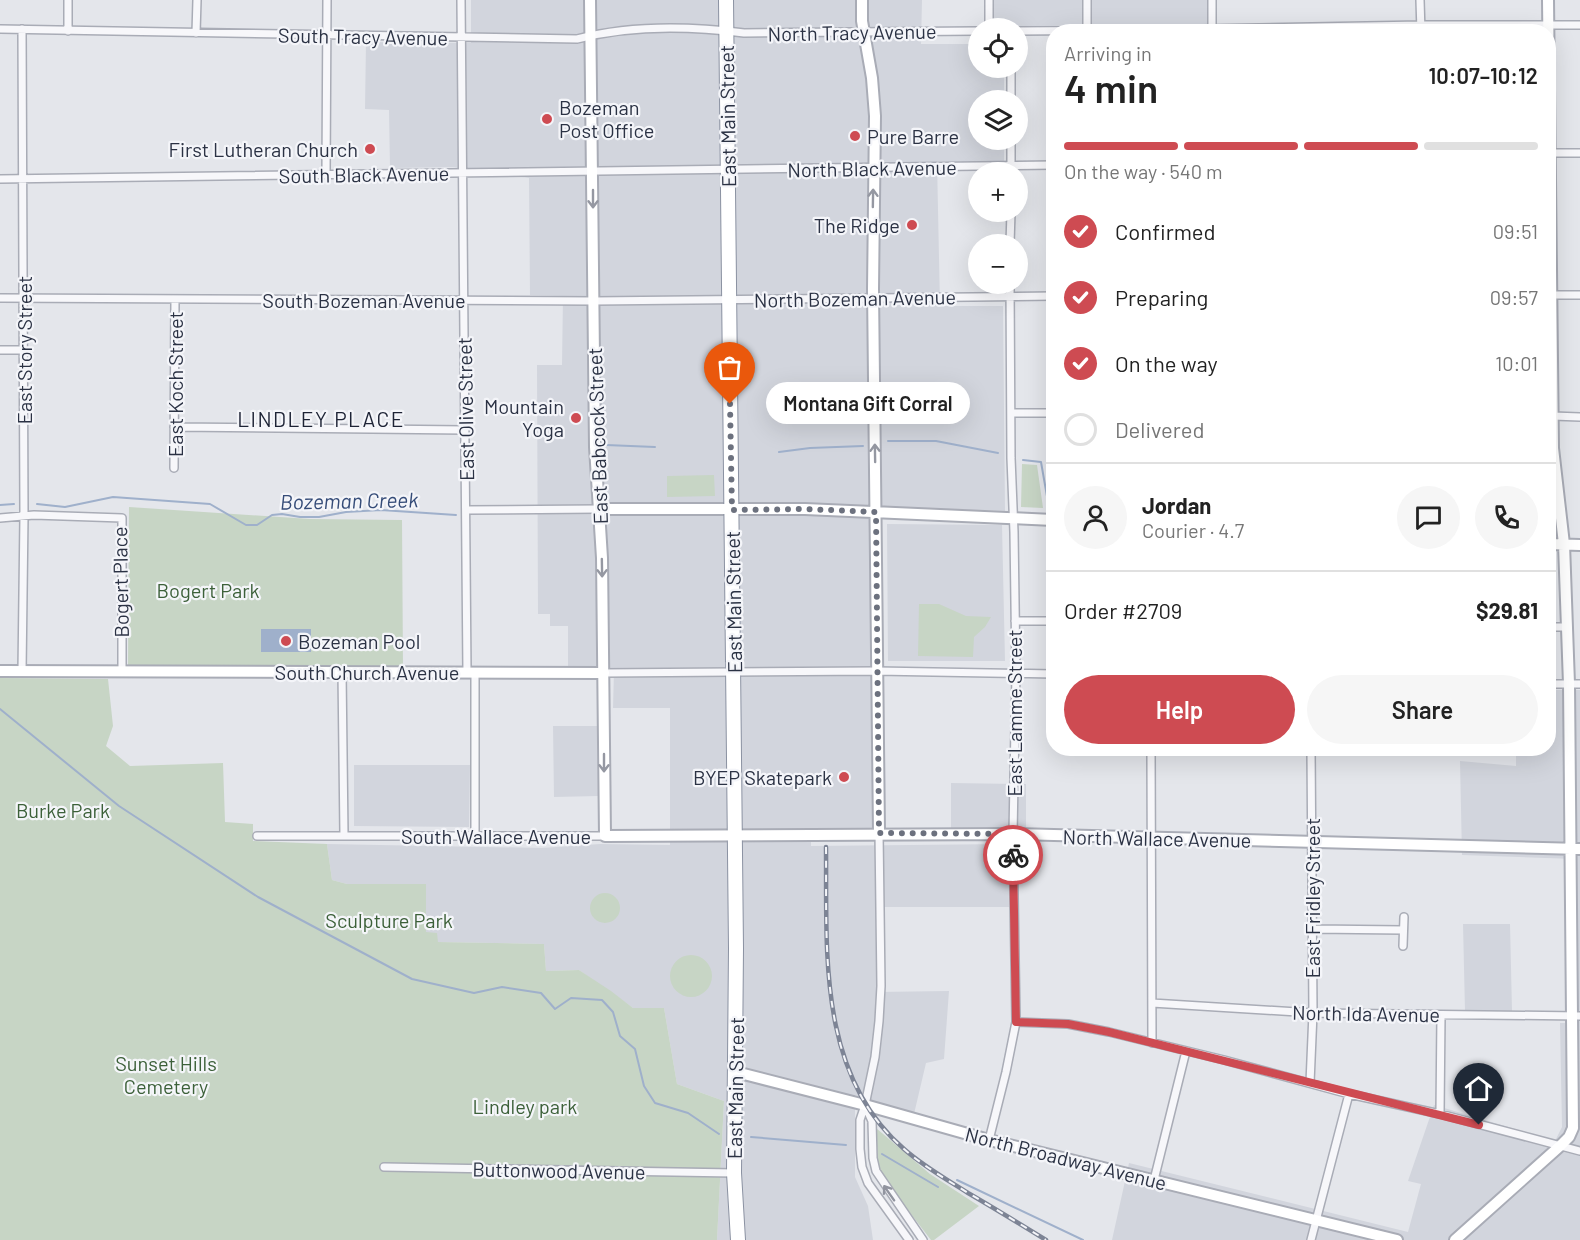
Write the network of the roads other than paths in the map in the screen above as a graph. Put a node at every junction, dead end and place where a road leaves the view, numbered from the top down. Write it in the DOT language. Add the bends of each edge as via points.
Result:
graph roads {
  1 [pos="68,0"];
  2 [pos="196,0"];
  3 [pos="327,0"];
  4 [pos="461,0"];
  5 [pos="590,0"];
  6 [pos="726,0"];
  7 [pos="862,0"];
  8 [pos="989,0"];
  9 [pos="1087,0"];
  10 [pos="1212,0"];
  11 [pos="1420,0"];
  12 [pos="1548,0"];
  13 [pos="989,18"];
  14 [pos="1087,24"];
  15 [pos="1212,24"];
  16 [pos="1421,24"];
  17 [pos="1548,24"];
  18 [pos="1556,25"];
  19 [pos="1580,25"];
  20 [pos="0,29"];
  21 [pos="22,29"];
  22 [pos="68,31"];
  23 [pos="726,31"];
  24 [pos="968,31"];
  25 [pos="1028,31"];
  26 [pos="1046,31"];
  27 [pos="864,32"];
  28 [pos="196,33"];
  29 [pos="590,35"];
  30 [pos="327,36"];
  31 [pos="461,38"];
  32 [pos="1556,153"];
  33 [pos="1580,153"];
  34 [pos="1046,166"];
  35 [pos="874,167"];
  36 [pos="1028,167"];
  37 [pos="968,168"];
  38 [pos="593,170"];
  39 [pos="727,170"];
  40 [pos="462,172"];
  41 [pos="326,175"];
  42 [pos="0,179"];
  43 [pos="23,179"];
  44 [pos="1556,295"];
  45 [pos="1580,295"];
  46 [pos="1010,297"];
  47 [pos="1046,297"];
  48 [pos="0,298"];
  49 [pos="23,298"];
  50 [pos="873,298"];
  51 [pos="175,299"];
  52 [pos="464,300"];
  53 [pos="729,300"];
  54 [pos="594,301"];
  55 [pos="0,350"];
  56 [pos="24,350"];
  57 [pos="1011,413"];
  58 [pos="1046,413"];
  59 [pos="1556,415"];
  60 [pos="1580,417"];
  61 [pos="174,427"];
  62 [pos="465,430"];
  63 [pos="1556,467"];
  64 [pos="174,468"];
  65 [pos="599,509"];
  66 [pos="466,510"];
  67 [pos="732,510"];
  68 [pos="876,512"];
  69 [pos="24,516"];
  70 [pos="0,518"];
  71 [pos="1013,518"];
  72 [pos="1046,520"];
  73 [pos="1556,544"];
  74 [pos="1564,544"];
  75 [pos="1580,545"];
  76 [pos="1015,621"];
  77 [pos="1046,621"];
  78 [pos="1556,627"];
  79 [pos="1567,627"];
  80 [pos="122,670"];
  81 [pos="0,671"];
  82 [pos="22,671"];
  83 [pos="877,671"];
  84 [pos="342,672"];
  85 [pos="471,673"];
  86 [pos="604,673"];
  87 [pos="734,673"];
  88 [pos="1016,673"];
  89 [pos="1046,674"];
  90 [pos="1556,684"];
  91 [pos="1574,684"];
  92 [pos="1150,756"];
  93 [pos="1311,756"];
  94 [pos="879,833"];
  95 [pos="1013,834"];
  96 [pos="257,836"];
  97 [pos="344,836"];
  98 [pos="475,836"];
  99 [pos="605,836"];
  100 [pos="734,836"];
  101 [pos="1150,838"];
  102 [pos="1312,842"];
  103 [pos="1575,849"];
  104 [pos="1404,917"];
  105 [pos="1312,929"];
  106 [pos="1403,930"];
  107 [pos="1403,946"];
  108 [pos="1152,1003"];
  109 [pos="1313,1013"];
  110 [pos="1442,1015"];
  111 [pos="1576,1016"];
  112 [pos="1016,1022"];
  113 [pos="1152,1043"];
  114 [pos="1186,1051"];
  115 [pos="736,1072"];
  116 [pos="1310,1083"];
  117 [pos="1349,1094"];
  118 [pos="865,1105"];
  119 [pos="1440,1114"];
  120 [pos="989,1140"];
  121 [pos="1560,1146"];
  122 [pos="1580,1151"];
  123 [pos="384,1167"];
  124 [pos="734,1173"];
  125 [pos="1154,1180"];
  126 [pos="1316,1220"];
  127 [pos="728,1240"];
  128 [pos="738,1240"];
  129 [pos="909,1240"];
  130 [pos="923,1240"];
  131 [pos="1311,1240"];
  132 [pos="1397,1240"];
  133 [pos="1455,1240"];
  1 -- 22 [label="street"];
  2 -- 28 [label="street"];
  3 -- 30 [label="street"];
  4 -- 31 [label="street, East Olive Street"];
  5 -- 29 [label="street, East Babcock Street"];
  6 -- 23 [label="highway, East Main Street"];
  7 -- 27 [label="street"];
  8 -- 13 [label="street"];
  9 -- 14 [label="street"];
  10 -- 15 [label="street"];
  11 -- 16 [label="street"];
  12 -- 17 [label="street"];
  18 -- 19 [label="street"];
  20 -- 21 [label="street, South Tracy Avenue"];
  21 -- 22 [label="street, South Tracy Avenue"];
  21 -- 43 [label="street, East Story Street"];
  22 -- 28 [label="street, South Tracy Avenue"];
  23 -- 27 [label="street, North Tracy Avenue"];
  23 -- 29 [label="street, South Tracy Avenue" via="655,30"];
  23 -- 39 [label="highway, East Main Street"];
  24 -- 27 [label="street, North Tracy Avenue"];
  25 -- 26 [label="street"];
  27 -- 35 [label="street" via="875,116"];
  28 -- 30 [label="street, South Tracy Avenue"];
  29 -- 31 [label="street, South Tracy Avenue" via="577,39"];
  29 -- 38 [label="street, East Babcock Street"];
  30 -- 31 [label="street, South Tracy Avenue"];
  30 -- 41 [label="street"];
  31 -- 40 [label="street, East Olive Street"];
  32 -- 33 [label="street"];
  34 -- 36 [label="street, North Black Avenue"];
  35 -- 37 [label="street, North Black Avenue"];
  35 -- 39 [label="street, North Black Avenue"];
  50 -- 35 [label="street, one-way"];
  38 -- 39 [label="street, South Black Avenue"];
  38 -- 40 [label="street, South Black Avenue"];
  38 -- 54 [label="street, East Babcock Street, one-way"];
  39 -- 53 [label="highway, East Main Street"];
  40 -- 41 [label="street, South Black Avenue"];
  40 -- 52 [label="street, East Olive Street"];
  41 -- 43 [label="street, South Black Avenue"];
  42 -- 43 [label="street, South Black Avenue"];
  43 -- 49 [label="street, East Story Street"];
  44 -- 45 [label="street"];
  46 -- 47 [label="street, North Bozeman Avenue"];
  46 -- 50 [label="street, North Bozeman Avenue"];
  46 -- 57 [label="street, East Lamme Street"];
  48 -- 49 [label="street, South Bozeman Avenue"];
  49 -- 51 [label="street, South Bozeman Avenue"];
  49 -- 56 [label="street, East Story Street"];
  50 -- 53 [label="street, North Bozeman Avenue"];
  68 -- 50 [label="street, one-way"];
  51 -- 52 [label="street, South Bozeman Avenue"];
  51 -- 61 [label="street, East Koch Street"];
  52 -- 54 [label="street, South Bozeman Avenue"];
  52 -- 62 [label="street, East Olive Street"];
  53 -- 54 [label="street, South Bozeman Avenue"];
  53 -- 67 [label="highway, East Main Street"];
  54 -- 65 [label="street, East Babcock Street"];
  55 -- 56 [label="street"];
  56 -- 69 [label="street, East Story Street"];
  57 -- 58 [label="street"];
  57 -- 71 [label="street, East Lamme Street"];
  59 -- 60 [label="street"];
  61 -- 62 [label="street"];
  61 -- 64 [label="street, East Koch Street"];
  62 -- 66 [label="street, East Olive Street"];
  63 -- 74 [label="street"];
  65 -- 66 [label="street"];
  65 -- 67 [label="street"];
  65 -- 86 [label="street, East Babcock Street, one-way"];
  66 -- 85 [label="street, East Olive Street"];
  67 -- 68 [label="street"];
  67 -- 87 [label="highway, East Main Street"];
  68 -- 71 [label="street"];
  68 -- 83 [label="street"];
  69 -- 70 [label="street"];
  69 -- 80 [label="street, Bogert Place" via="122,518"];
  69 -- 82 [label="street, East Story Street"];
  71 -- 72 [label="street"];
  71 -- 76 [label="street, East Lamme Street"];
  73 -- 74 [label="street"];
  74 -- 75 [label="street"];
  74 -- 79 [label="street"];
  76 -- 77 [label="street"];
  76 -- 88 [label="street, East Lamme Street"];
  78 -- 79 [label="street"];
  79 -- 91 [label="street"];
  80 -- 82 [label="street, South Church Avenue"];
  80 -- 84 [label="street, South Church Avenue"];
  81 -- 82 [label="street, South Church Avenue"];
  83 -- 87 [label="street, South Church Avenue"];
  83 -- 88 [label="street, South Church Avenue"];
  83 -- 94 [label="street"];
  84 -- 85 [label="street, South Church Avenue"];
  84 -- 97 [label="street"];
  85 -- 86 [label="street, South Church Avenue"];
  85 -- 98 [label="street, East Olive Street"];
  86 -- 87 [label="street, South Church Avenue"];
  86 -- 99 [label="street, East Babcock Street, one-way"];
  87 -- 100 [label="highway, East Main Street"];
  88 -- 89 [label="street, South Church Avenue"];
  88 -- 95 [label="street, East Lamme Street"];
  90 -- 91 [label="street"];
  91 -- 103 [label="street"];
  92 -- 101 [label="street"];
  93 -- 102 [label="street, East Fridley Street"];
  94 -- 95 [label="street, North Wallace Avenue"];
  94 -- 100 [label="street, North Wallace Avenue"];
  94 -- 118 [label="street" via="879,1021"];
  95 -- 101 [label="street, North Wallace Avenue"];
  95 -- 112 [label="street, East Lamme Street"];
  96 -- 97 [label="street, South Wallace Avenue"];
  97 -- 98 [label="street, South Wallace Avenue"];
  98 -- 99 [label="street, South Wallace Avenue"];
  99 -- 100 [label="street, South Wallace Avenue"];
  100 -- 115 [label="highway, East Main Street"];
  101 -- 102 [label="street, North Wallace Avenue"];
  101 -- 108 [label="street"];
  102 -- 103 [label="street, North Wallace Avenue"];
  102 -- 105 [label="street, East Fridley Street"];
  103 -- 111 [label="street"];
  104 -- 106 [label="street"];
  105 -- 106 [label="street"];
  105 -- 109 [label="street, East Fridley Street"];
  106 -- 107 [label="street"];
  108 -- 109 [label="street, North Ida Avenue"];
  108 -- 113 [label="street"];
  109 -- 110 [label="street, North Ida Avenue"];
  109 -- 116 [label="street, East Fridley Street"];
  110 -- 111 [label="street, North Ida Avenue"];
  110 -- 119 [label="street"];
  111 -- 121 [label="street" via="1573,1128"];
  112 -- 113 [label="street" via="1068,1024"];
  112 -- 120 [label="street, East Lamme Street"];
  113 -- 114 [label="street"];
  114 -- 116 [label="street"];
  114 -- 125 [label="street"];
  115 -- 118 [label="street, North Broadway Avenue"];
  115 -- 124 [label="highway, East Main Street"];
  116 -- 117 [label="street"];
  117 -- 119 [label="street"];
  117 -- 126 [label="street"];
  118 -- 120 [label="street, North Broadway Avenue"];
  118 -- 129 [label="street" via="860,1120 862,1167 873,1191"];
  130 -- 118 [label="street, one-way" via="876,1172 872,1120"];
  119 -- 121 [label="street"];
  120 -- 125 [label="street, North Broadway Avenue"];
  121 -- 122 [label="street"];
  121 -- 133 [label="street"];
  123 -- 124 [label="street, Buttonwood Avenue"];
  124 -- 127 [label="highway, East Main Street"];
  124 -- 128 [label="highway, East Main Street"];
  125 -- 126 [label="street, North Broadway Avenue"];
  126 -- 131 [label="street"];
  126 -- 132 [label="street, North Broadway Avenue"];
}
